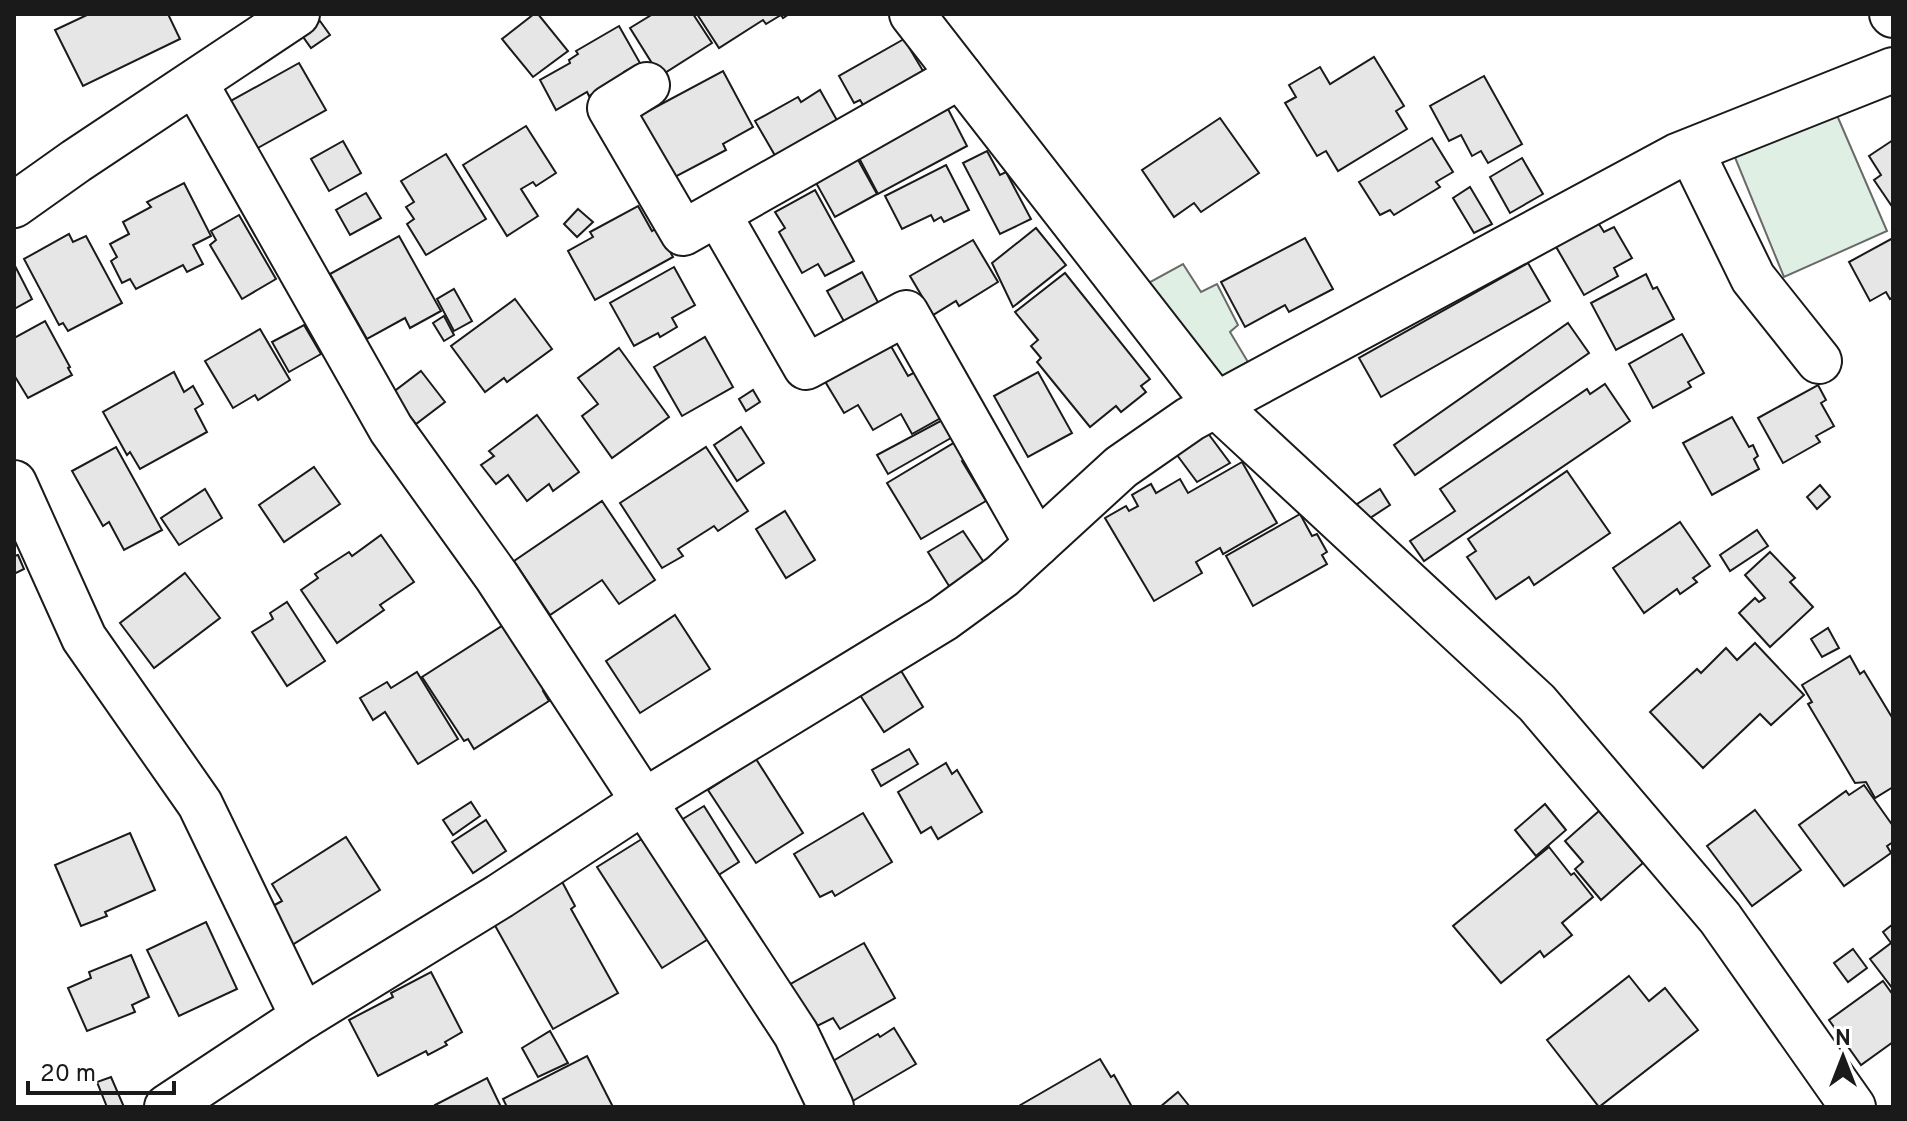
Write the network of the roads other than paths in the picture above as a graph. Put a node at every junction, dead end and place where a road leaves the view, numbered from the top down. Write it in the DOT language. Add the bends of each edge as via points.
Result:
graph roads {
  1 [pos="297,14"];
  2 [pos="912,14"];
  3 [pos="1893,70"];
  4 [pos="960,76"];
  5 [pos="195,83"];
  6 [pos="647,85"];
  7 [pos="1691,151"];
  8 [pos="14,205"];
  9 [pos="718,214"];
  10 [pos="1819,361"];
  11 [pos="1217,406"];
  12 [pos="14,483"];
  13 [pos="1037,544"];
  14 [pos="643,802"];
  15 [pos="303,1017"];
  16 [pos="167,1107"];
  17 [pos="831,1107"];
  18 [pos="1853,1107"];
  1 -- 5 [label="street"];
  2 -- 4 [label="street"];
  3 -- 7 [label="street"];
  4 -- 9 [label="street"];
  4 -- 11 [label="street"];
  5 -- 8 [label="street"];
  5 -- 14 [label="street" via="391,429 497,577"];
  6 -- 9 [label="street" via="610,108 683,233"];
  7 -- 10 [label="street" via="1753,278"];
  7 -- 11 [label="street"];
  9 -- 13 [label="street" via="806,367 906,313"];
  11 -- 13 [label="street" via="1121,467"];
  11 -- 18 [label="street" via="1537,703 1720,918"];
  12 -- 15 [label="street" via="84,638 200,804"];
  13 -- 14 [label="street" via="943,619"];
  14 -- 15 [label="street"];
  14 -- 17 [label="street" via="796,1034"];
  15 -- 16 [label="street"];
}
